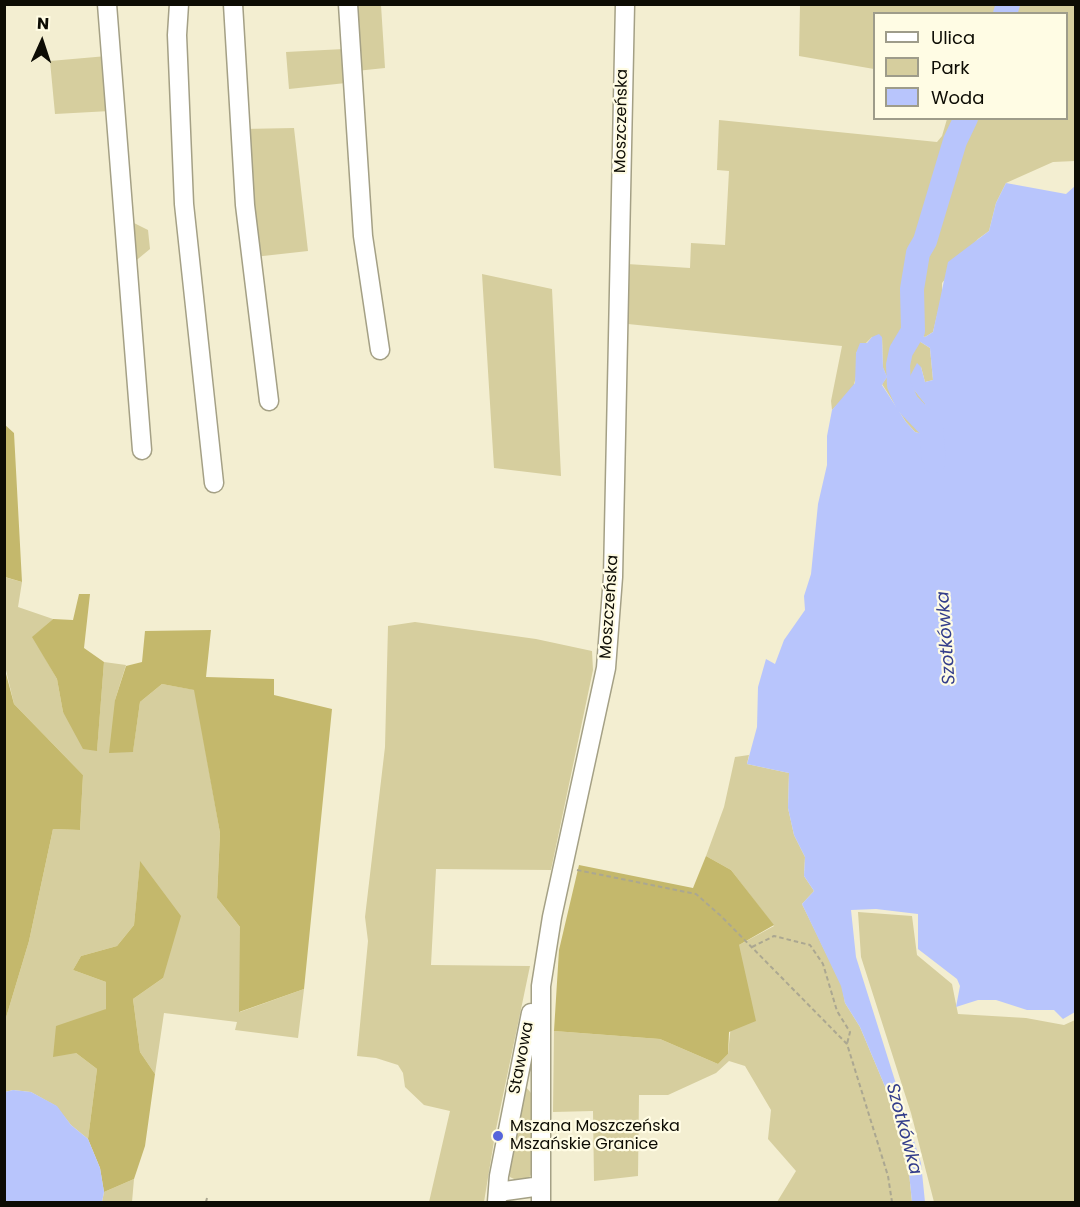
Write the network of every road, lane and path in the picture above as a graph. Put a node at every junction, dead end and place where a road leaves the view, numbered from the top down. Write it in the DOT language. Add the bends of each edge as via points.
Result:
graph roads {
  1 [pos="107,4"];
  2 [pos="179,4"];
  3 [pos="233,4"];
  4 [pos="348,4"];
  5 [pos="625,4"];
  6 [pos="380,350"];
  7 [pos="269,401"];
  8 [pos="142,450"];
  9 [pos="214,483"];
  10 [pos="562,867"];
  11 [pos="752,947"];
  12 [pos="541,986"];
  13 [pos="847,1044"];
  14 [pos="541,1195"];
  15 [pos="207,1198"];
  16 [pos="498,1198"];
  17 [pos="206,1203"];
  18 [pos="892,1203"];
  1 -- 8 [label="street"];
  2 -- 9 [label="street" via="184,204"];
  3 -- 7 [label="street" via="245,205"];
  4 -- 6 [label="street" via="363,236"];
  5 -- 10 [label="street, Moszczeńska" via="614,577 606,668"];
  10 -- 11 [label="path" via="696,894"];
  10 -- 12 [label="street, Moszczeńska"];
  11 -- 13 [label="path"];
  11 -- 13 [label="path" via="774,936 810,945 823,964 837,1011 850,1032"];
  12 -- 14 [label="street, Moszczeńska"];
  12 -- 16 [label="street, Stawowa" via="531,1010"];
  13 -- 18 [label="path" via="888,1176"];
  14 -- 16 [label="street"];
  15 -- 17 [label="path"];
}
